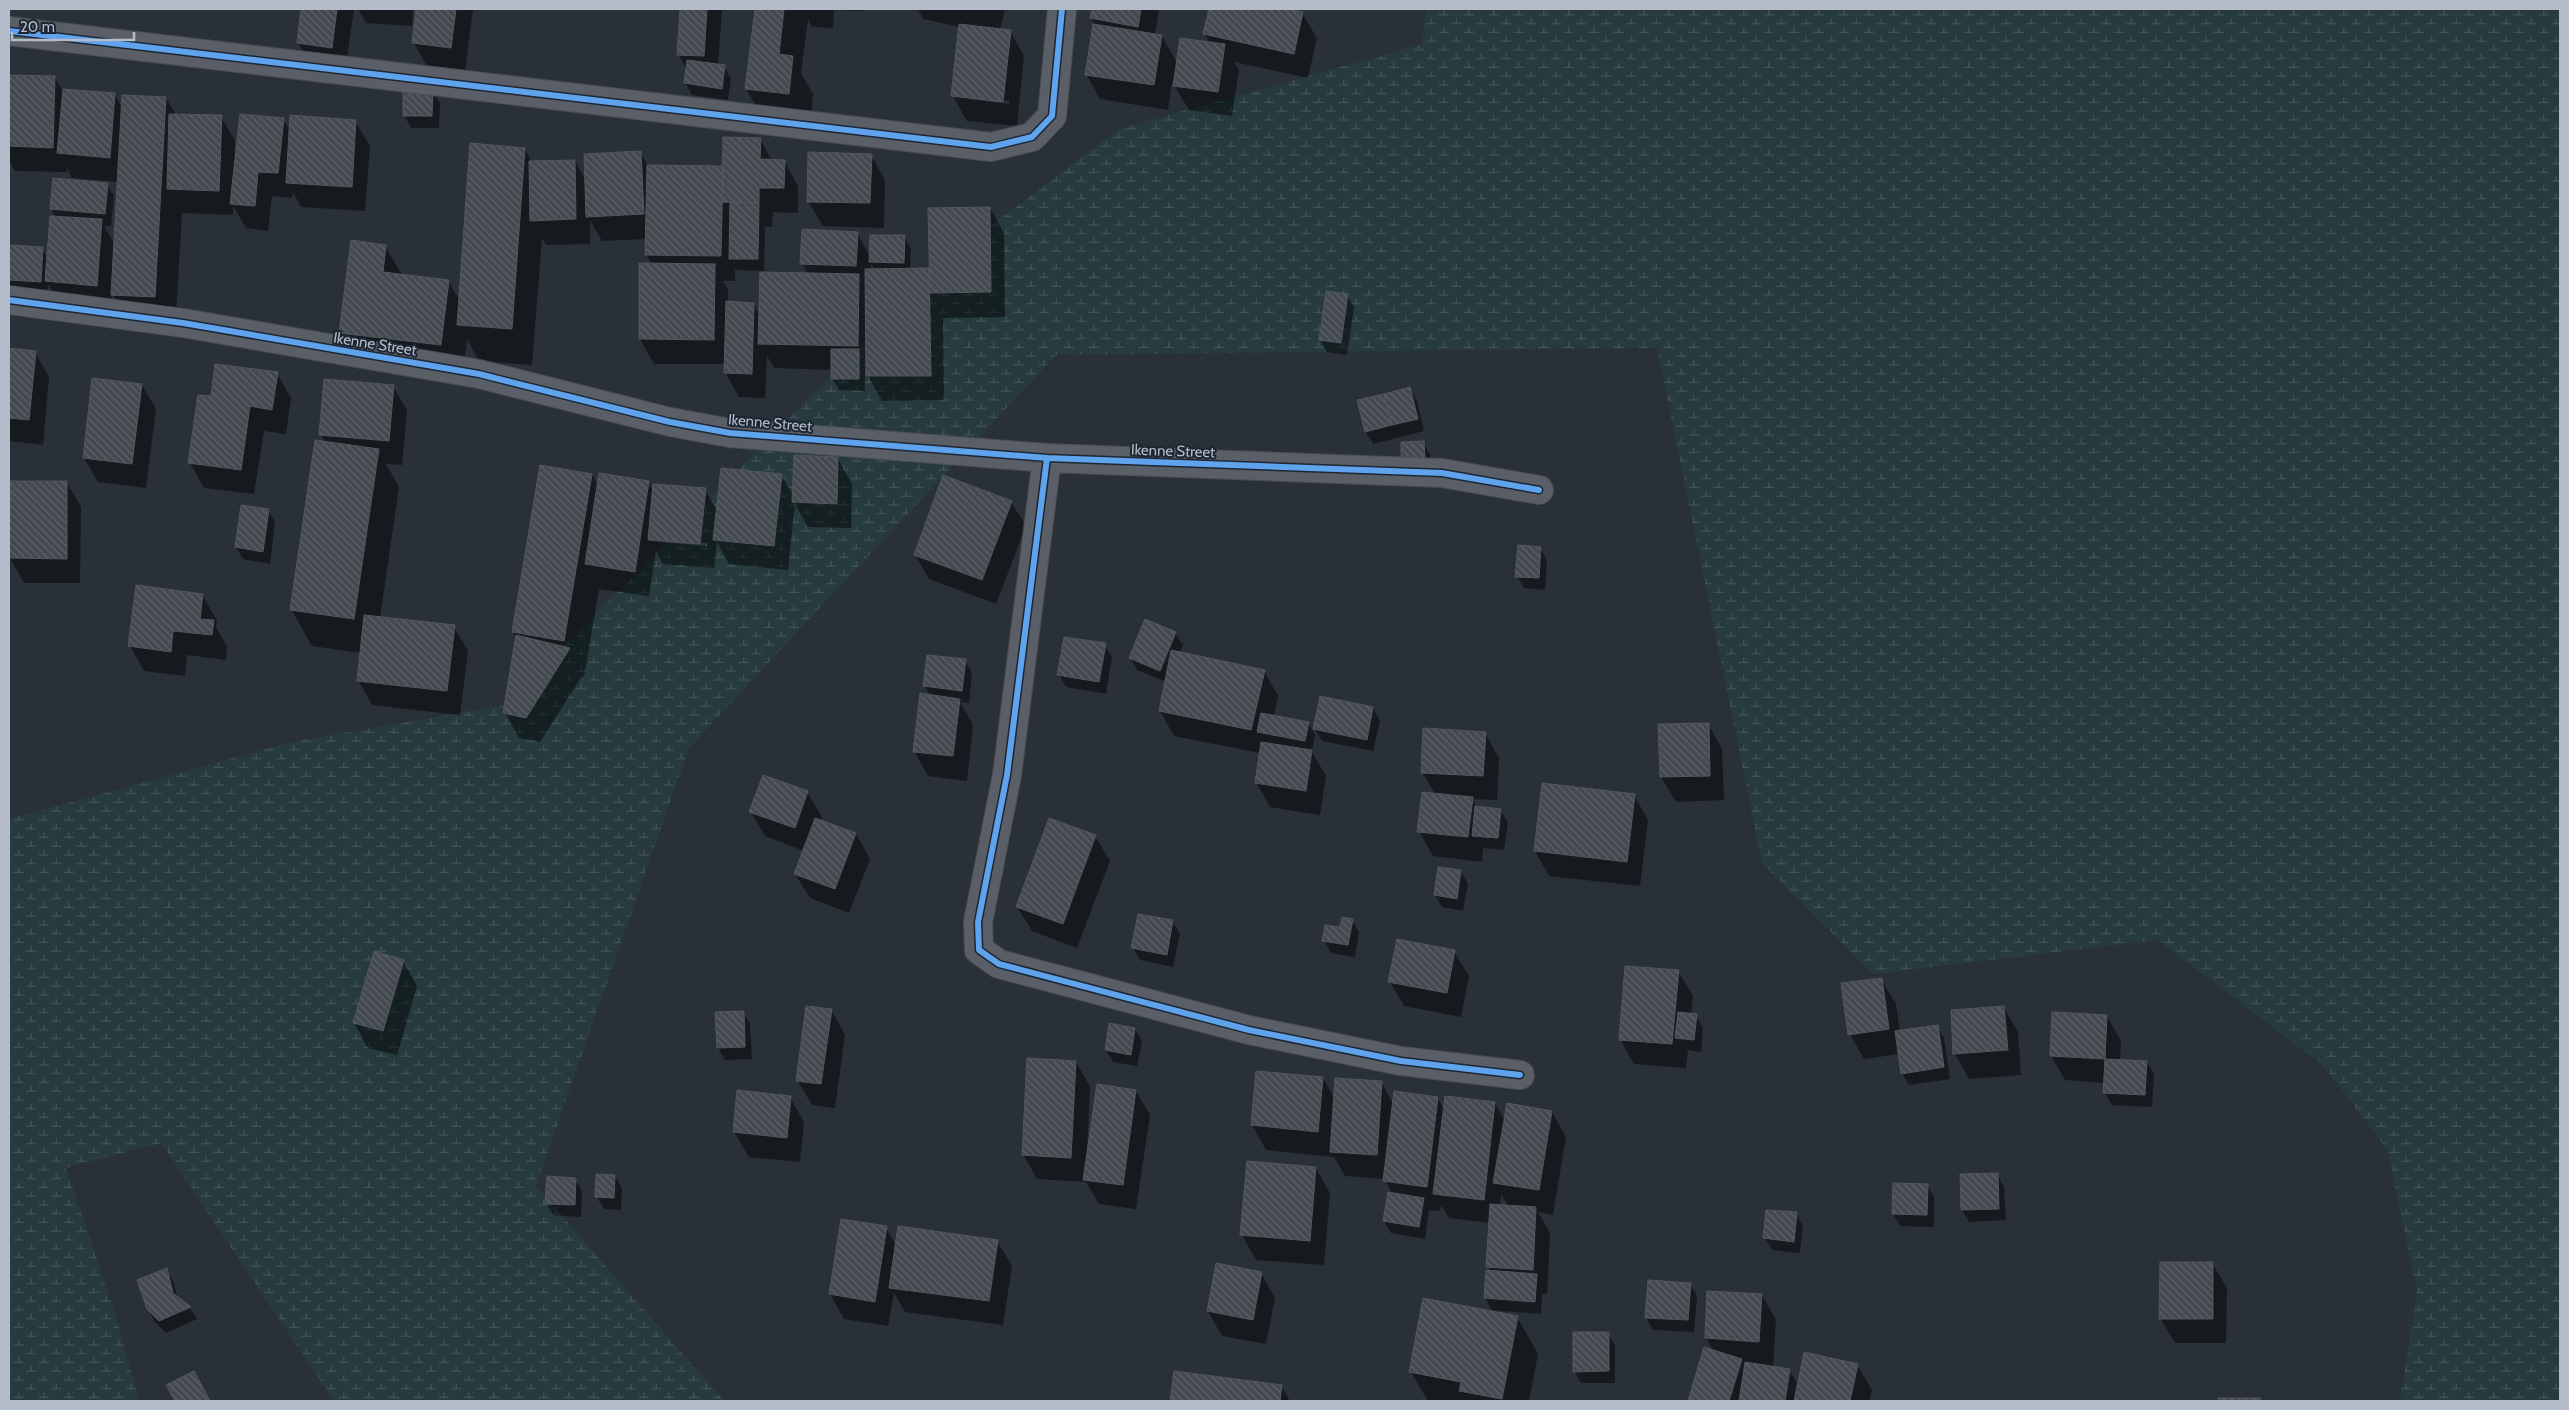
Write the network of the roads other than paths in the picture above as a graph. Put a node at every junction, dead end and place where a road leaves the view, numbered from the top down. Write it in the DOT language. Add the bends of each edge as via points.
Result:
graph roads {
  1 [pos="1062,9"];
  2 [pos="9,31"];
  3 [pos="9,300"];
  4 [pos="1047,458"];
  5 [pos="1539,490"];
  6 [pos="1520,1074"];
  1 -- 2 [label="street" via="1052,116 1032,137 991,147"];
  3 -- 4 [label="street, Ikenne Street" via="183,323 479,374 670,422 730,433"];
  4 -- 5 [label="street, Ikenne Street" via="1442,473"];
  4 -- 6 [label="street" via="1008,775 978,922 979,950 999,964 1249,1030 1401,1061"];
}
